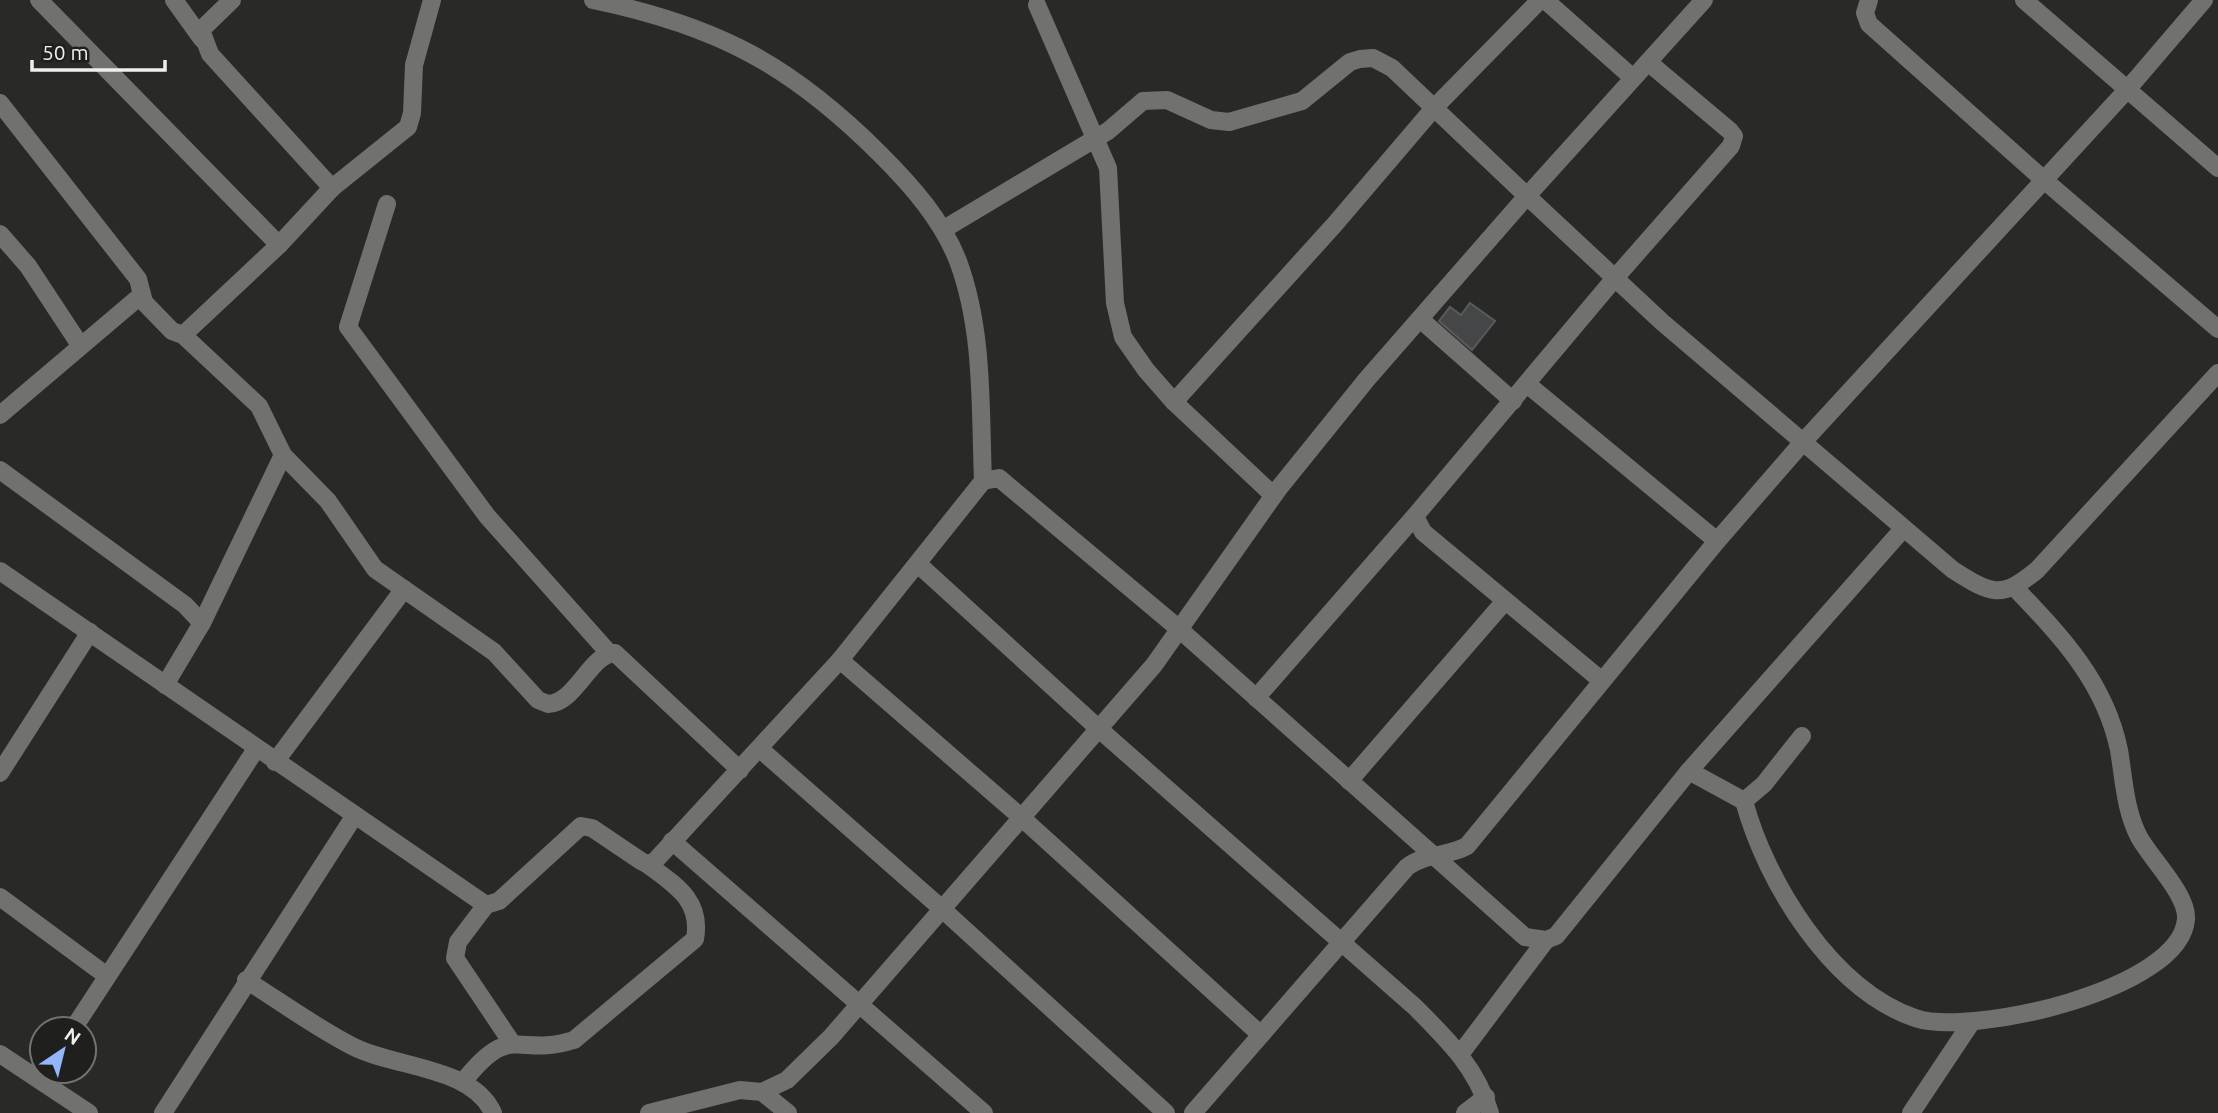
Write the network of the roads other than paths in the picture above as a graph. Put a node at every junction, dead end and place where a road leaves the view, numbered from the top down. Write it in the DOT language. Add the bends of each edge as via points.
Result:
graph roads {
  1 [pos="39,0"];
  2 [pos="174,0"];
  3 [pos="232,0"];
  4 [pos="432,0"];
  5 [pos="593,0"];
  6 [pos="1542,0"];
  7 [pos="1704,0"];
  8 [pos="1869,0"];
  9 [pos="2024,0"];
  10 [pos="2204,0"];
  11 [pos="1037,5"];
  12 [pos="202,39"];
  13 [pos="1648,62"];
  14 [pos="1633,78"];
  15 [pos="2126,91"];
  16 [pos="0,103"];
  17 [pos="1434,108"];
  18 [pos="1095,136"];
  19 [pos="2218,168"];
  20 [pos="2044,180"];
  21 [pos="332,188"];
  22 [pos="1527,196"];
  23 [pos="387,204"];
  24 [pos="944,229"];
  25 [pos="0,234"];
  26 [pos="279,245"];
  27 [pos="1615,278"];
  28 [pos="143,298"];
  29 [pos="1420,319"];
  30 [pos="2218,329"];
  31 [pos="183,335"];
  32 [pos="80,345"];
  33 [pos="2218,373"];
  34 [pos="1527,384"];
  35 [pos="1513,401"];
  36 [pos="1174,402"];
  37 [pos="0,415"];
  38 [pos="1803,442"];
  39 [pos="283,455"];
  40 [pos="0,470"];
  41 [pos="983,481"];
  42 [pos="1273,495"];
  43 [pos="1415,516"];
  44 [pos="1903,529"];
  45 [pos="1717,541"];
  46 [pos="918,564"];
  47 [pos="0,571"];
  48 [pos="2015,588"];
  49 [pos="404,589"];
  50 [pos="1505,601"];
  51 [pos="202,623"];
  52 [pos="1178,628"];
  53 [pos="90,632"];
  54 [pos="609,653"];
  55 [pos="840,660"];
  56 [pos="1602,681"];
  57 [pos="165,685"];
  58 [pos="1256,698"];
  59 [pos="1099,729"];
  60 [pos="1802,736"];
  61 [pos="256,749"];
  62 [pos="760,749"];
  63 [pos="275,762"];
  64 [pos="740,770"];
  65 [pos="1689,772"];
  66 [pos="0,773"];
  67 [pos="1349,780"];
  68 [pos="1744,801"];
  69 [pos="355,815"];
  70 [pos="1021,818"];
  71 [pos="672,841"];
  72 [pos="1433,856"];
  73 [pos="647,864"];
  74 [pos="0,897"];
  75 [pos="486,905"];
  76 [pos="942,908"];
  77 [pos="1546,940"];
  78 [pos="1343,943"];
  79 [pos="107,976"];
  80 [pos="246,980"];
  81 [pos="857,1005"];
  82 [pos="81,1015"];
  83 [pos="1972,1023"];
  84 [pos="1261,1035"];
  85 [pos="512,1043"];
  86 [pos="1461,1053"];
  87 [pos="0,1054"];
  88 [pos="28,1068"];
  89 [pos="463,1082"];
  90 [pos="54,1085"];
  91 [pos="762,1092"];
  92 [pos="1488,1105"];
  93 [pos="89,1113"];
  94 [pos="163,1113"];
  95 [pos="493,1113"];
  96 [pos="649,1113"];
  97 [pos="788,1113"];
  98 [pos="984,1113"];
  99 [pos="1166,1113"];
  100 [pos="1192,1113"];
  101 [pos="1465,1113"];
  102 [pos="1910,1113"];
  1 -- 26 [label="street"];
  2 -- 12 [label="street"];
  3 -- 12 [label="street" via="205,23"];
  4 -- 21 [label="street" via="411,80 408,127"];
  5 -- 24 [label="street" via="673,20 768,61 814,92 860,134 900,173"];
  6 -- 14 [label="street"];
  6 -- 17 [label="street"];
  7 -- 13 [label="street"];
  8 -- 20 [label="street" via="1864,13 1869,24"];
  9 -- 15 [label="street"];
  10 -- 15 [label="street"];
  11 -- 18 [label="street"];
  12 -- 21 [label="street" via="210,54"];
  13 -- 14 [label="street"];
  13 -- 27 [label="street" via="1734,136 1731,146"];
  14 -- 22 [label="street"];
  15 -- 19 [label="street"];
  15 -- 20 [label="street"];
  16 -- 28 [label="street" via="138,279"];
  17 -- 18 [label="street" via="1382,61 1360,58 1287,107 1221,122 1167,100 1153,99 1134,106 1108,131"];
  17 -- 22 [label="street"];
  17 -- 36 [label="street"];
  18 -- 24 [label="street"];
  18 -- 36 [label="street" via="1108,168 1115,303 1123,337"];
  20 -- 30 [label="street"];
  20 -- 38 [label="street"];
  21 -- 26 [label="street"];
  22 -- 27 [label="street"];
  22 -- 29 [label="street"];
  23 -- 54 [label="street" via="348,327 486,516"];
  24 -- 41 [label="street" via="974,320"];
  25 -- 32 [label="street" via="21,257"];
  26 -- 31 [label="street"];
  27 -- 34 [label="street"];
  27 -- 38 [label="street"];
  28 -- 31 [label="street" via="172,331"];
  28 -- 32 [label="street" via="134,299"];
  29 -- 35 [label="street"];
  29 -- 42 [label="street"];
  31 -- 39 [label="street" via="260,406"];
  32 -- 37 [label="street"];
  33 -- 48 [label="street" via="2037,570"];
  34 -- 35 [label="street"];
  34 -- 45 [label="street"];
  35 -- 43 [label="street"];
  36 -- 42 [label="street"];
  38 -- 44 [label="street"];
  38 -- 45 [label="street"];
  39 -- 49 [label="street" via="328,501 375,569"];
  39 -- 51 [label="street"];
  40 -- 51 [label="street" via="185,605"];
  41 -- 46 [label="street"];
  41 -- 52 [label="street" via="999,478"];
  42 -- 52 [label="street"];
  43 -- 50 [label="street" via="1423,532"];
  43 -- 58 [label="street"];
  44 -- 48 [label="street" via="1978,585 1994,591"];
  44 -- 65 [label="street"];
  45 -- 56 [label="street"];
  46 -- 55 [label="street"];
  46 -- 59 [label="street"];
  47 -- 53 [label="street"];
  48 -- 83 [label="street" via="2082,662 2102,697 2138,836 2183,903 2186,919 2169,950 2126,983 2044,1008"];
  49 -- 54 [label="street" via="494,652 538,700 548,704 562,701"];
  49 -- 63 [label="street"];
  50 -- 56 [label="street"];
  50 -- 67 [label="street"];
  51 -- 57 [label="street"];
  52 -- 58 [label="street"];
  52 -- 59 [label="street" via="1154,665"];
  53 -- 57 [label="street"];
  53 -- 66 [label="street"];
  54 -- 64 [label="street" via="624,659"];
  55 -- 62 [label="street"];
  55 -- 70 [label="street"];
  56 -- 72 [label="street" via="1467,846"];
  57 -- 61 [label="street"];
  58 -- 67 [label="street"];
  59 -- 70 [label="street"];
  59 -- 78 [label="street"];
  60 -- 68 [label="street" via="1764,784"];
  61 -- 63 [label="street"];
  61 -- 79 [label="street"];
  62 -- 64 [label="street"];
  62 -- 76 [label="street"];
  63 -- 69 [label="street"];
  64 -- 71 [label="street"];
  65 -- 68 [label="street"];
  65 -- 77 [label="street" via="1556,936"];
  67 -- 72 [label="street"];
  68 -- 83 [label="street" via="1765,863 1781,890 1822,947 1856,984 1916,1019"];
  69 -- 75 [label="street"];
  69 -- 80 [label="street"];
  70 -- 76 [label="street"];
  70 -- 84 [label="street"];
  71 -- 73 [label="street"];
  71 -- 81 [label="street"];
  72 -- 77 [label="street" via="1525,937"];
  72 -- 78 [label="street" via="1419,858 1407,867"];
  73 -- 75 [label="street" via="581,825 499,901"];
  73 -- 85 [label="street" via="687,895 696,916 695,939 574,1040 558,1045"];
  74 -- 79 [label="street"];
  75 -- 85 [label="street" via="458,942 455,958"];
  76 -- 81 [label="street"];
  76 -- 99 [label="street"];
  77 -- 86 [label="street"];
  78 -- 84 [label="street"];
  78 -- 86 [label="street"];
  79 -- 82 [label="street"];
  80 -- 89 [label="street" via="371,1055"];
  80 -- 94 [label="street"];
  81 -- 91 [label="street" via="807,1063"];
  81 -- 98 [label="street"];
  83 -- 102 [label="street"];
  84 -- 100 [label="street"];
  85 -- 89 [label="street" via="481,1059"];
  86 -- 92 [label="street"];
  87 -- 88 [label="street"];
  89 -- 95 [label="street" via="480,1092"];
  90 -- 93 [label="street"];
  91 -- 96 [label="street" via="714,1094"];
  91 -- 97 [label="street"];
  92 -- 101 [label="street"];
}
